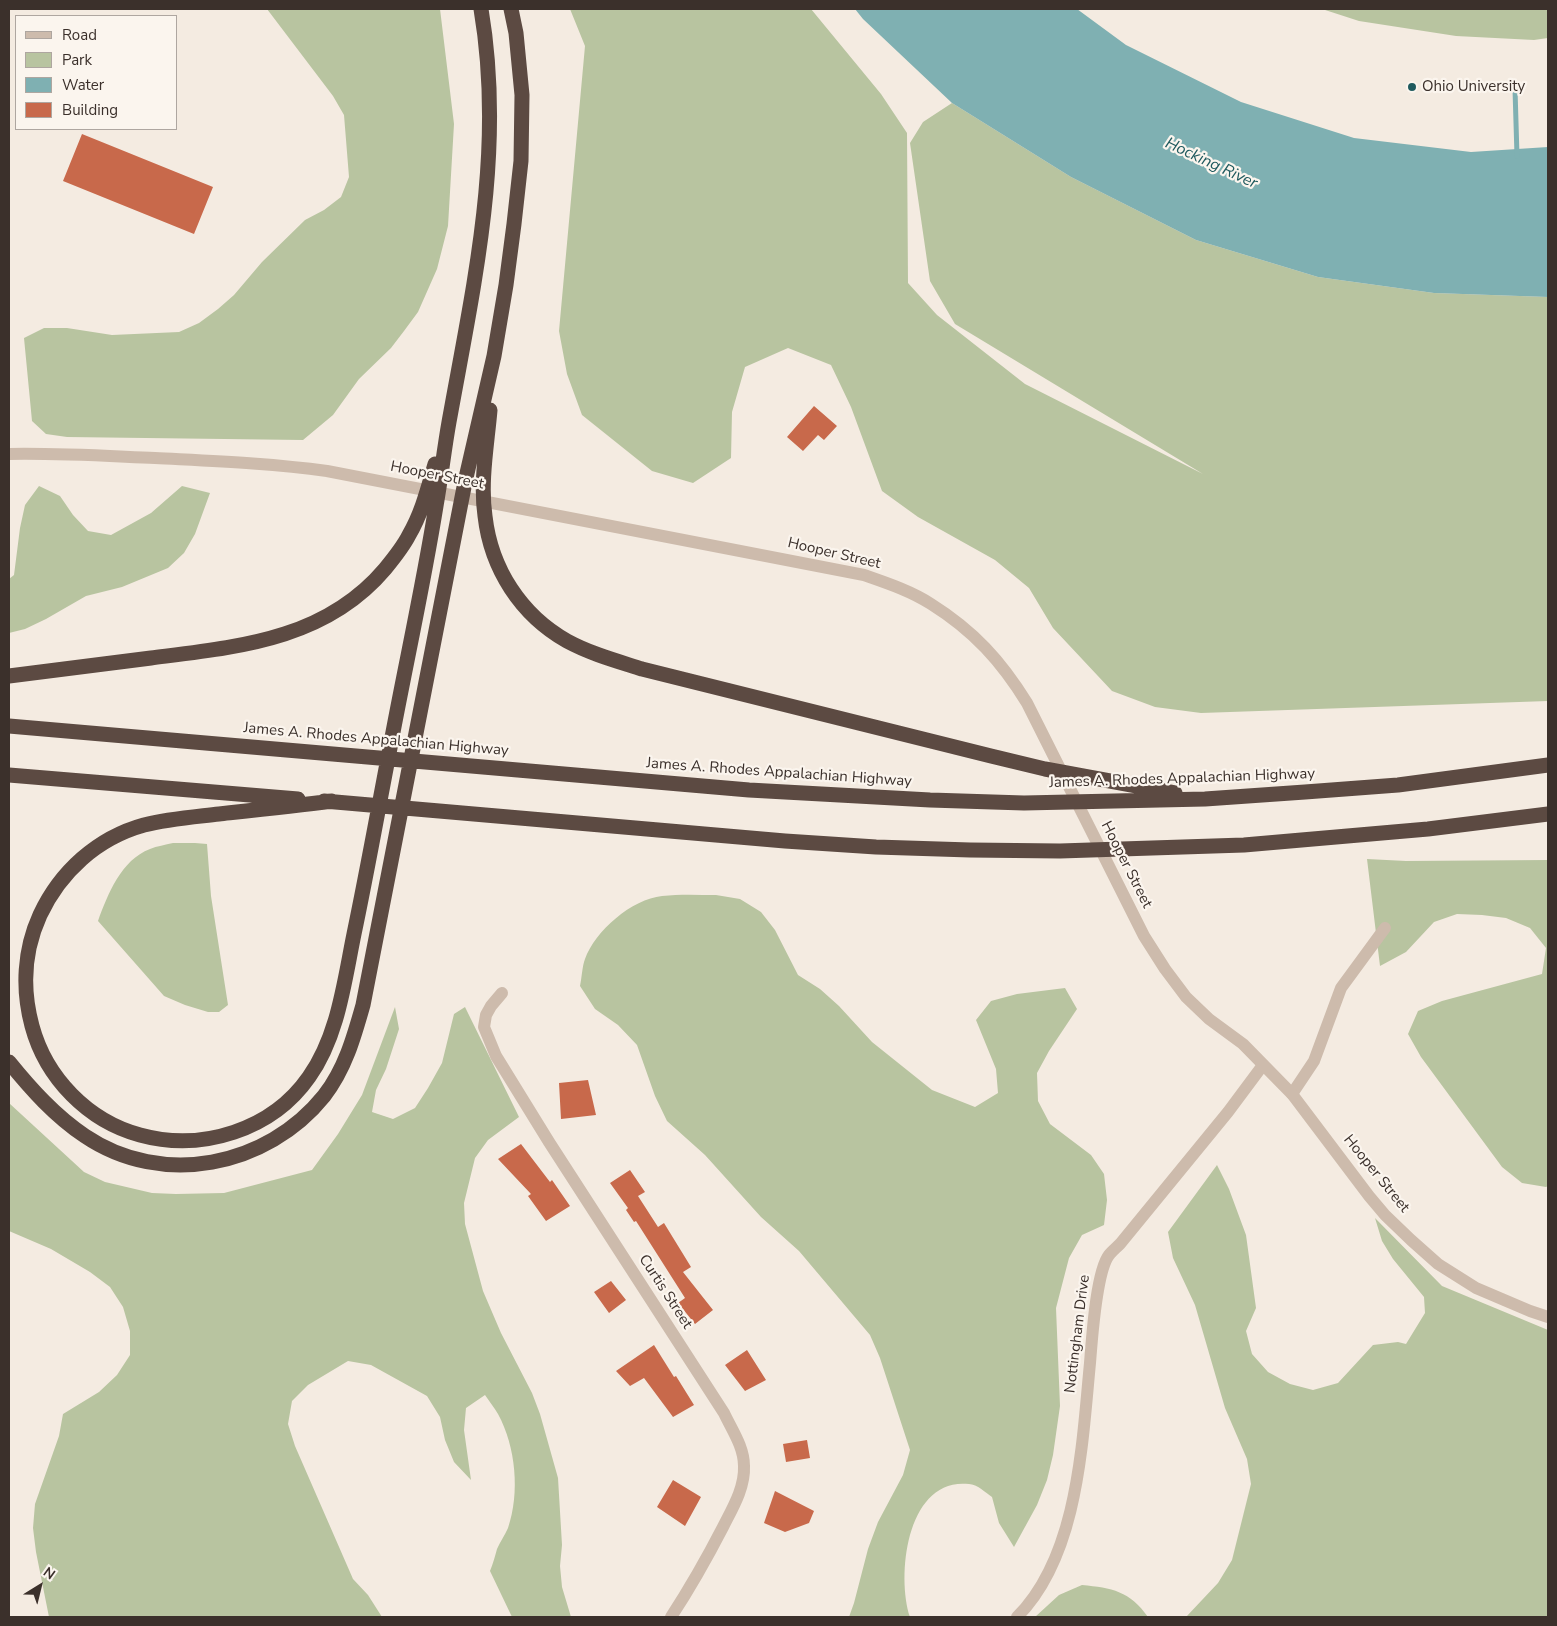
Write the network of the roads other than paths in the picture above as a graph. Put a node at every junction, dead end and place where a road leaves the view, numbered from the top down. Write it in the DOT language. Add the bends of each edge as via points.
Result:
graph roads {
  1 [pos="481,9"];
  2 [pos="511,9"];
  3 [pos="494,356"];
  4 [pos="448,425"];
  5 [pos="9,454"];
  6 [pos="9,676"];
  7 [pos="9,726"];
  8 [pos="1548,766"];
  9 [pos="9,775"];
  10 [pos="1205,799"];
  11 [pos="332,801"];
  12 [pos="1548,814"];
  13 [pos="1385,928"];
  14 [pos="502,993"];
  15 [pos="9,1062"];
  16 [pos="1263,1065"];
  17 [pos="1292,1094"];
  18 [pos="1548,1317"];
  19 [pos="671,1617"];
  20 [pos="1017,1617"];
  1 -- 4 [label="highway" via="490,94 490,154 476,276"];
  2 -- 3 [label="highway" via="522,95 521,161"];
  3 -- 10 [label="highway" via="484,486 484,515 490,546 504,578 522,605 544,626 568,641 642,669 933,742 1044,768"];
  3 -- 15 [label="highway" via="465,482 363,1006 342,1068 324,1095 301,1121 276,1139 245,1154 213,1163 148,1162 118,1153 86,1136 57,1114"];
  4 -- 6 [label="highway" via="420,512 396,556 376,580 330,615 295,632 229,648"];
  4 -- 11 [label="highway" via="436,507 365,882 341,999 322,1056 286,1103 239,1132 210,1139 182,1142 127,1131 98,1117 73,1097 52,1071 36,1039 26,1006 25,980 37,921 50,894 67,872 103,843 139,826"];
  5 -- 16 [label="street, Hooper Street" via="236,462 309,469 864,575 898,587 930,603 968,631 1010,676 1164,969 1186,997 1243,1044"];
  7 -- 10 [label="highway, James A. Rhodes Appalachian Highway" via="768,792 1024,803"];
  8 -- 10 [label="highway, James A. Rhodes Appalachian Highway" via="1398,785"];
  9 -- 11 [label="highway"];
  11 -- 12 [label="highway" via="785,841 876,847 1060,851 1244,845 1428,829"];
  13 -- 17 [label="street" via="1341,988 1314,1062"];
  14 -- 19 [label="street, Curtis Street" via="486,1015 484,1027 496,1056 724,1413 740,1445 745,1468 738,1498"];
  16 -- 17 [label="street, Hooper Street"];
  16 -- 20 [label="street, Nottingham Drive" via="1144,1215 1108,1255 1094,1316 1085,1416 1072,1502 1055,1560 1044,1583"];
  17 -- 18 [label="street, Hooper Street" via="1380,1209 1438,1264 1476,1288"];
}
